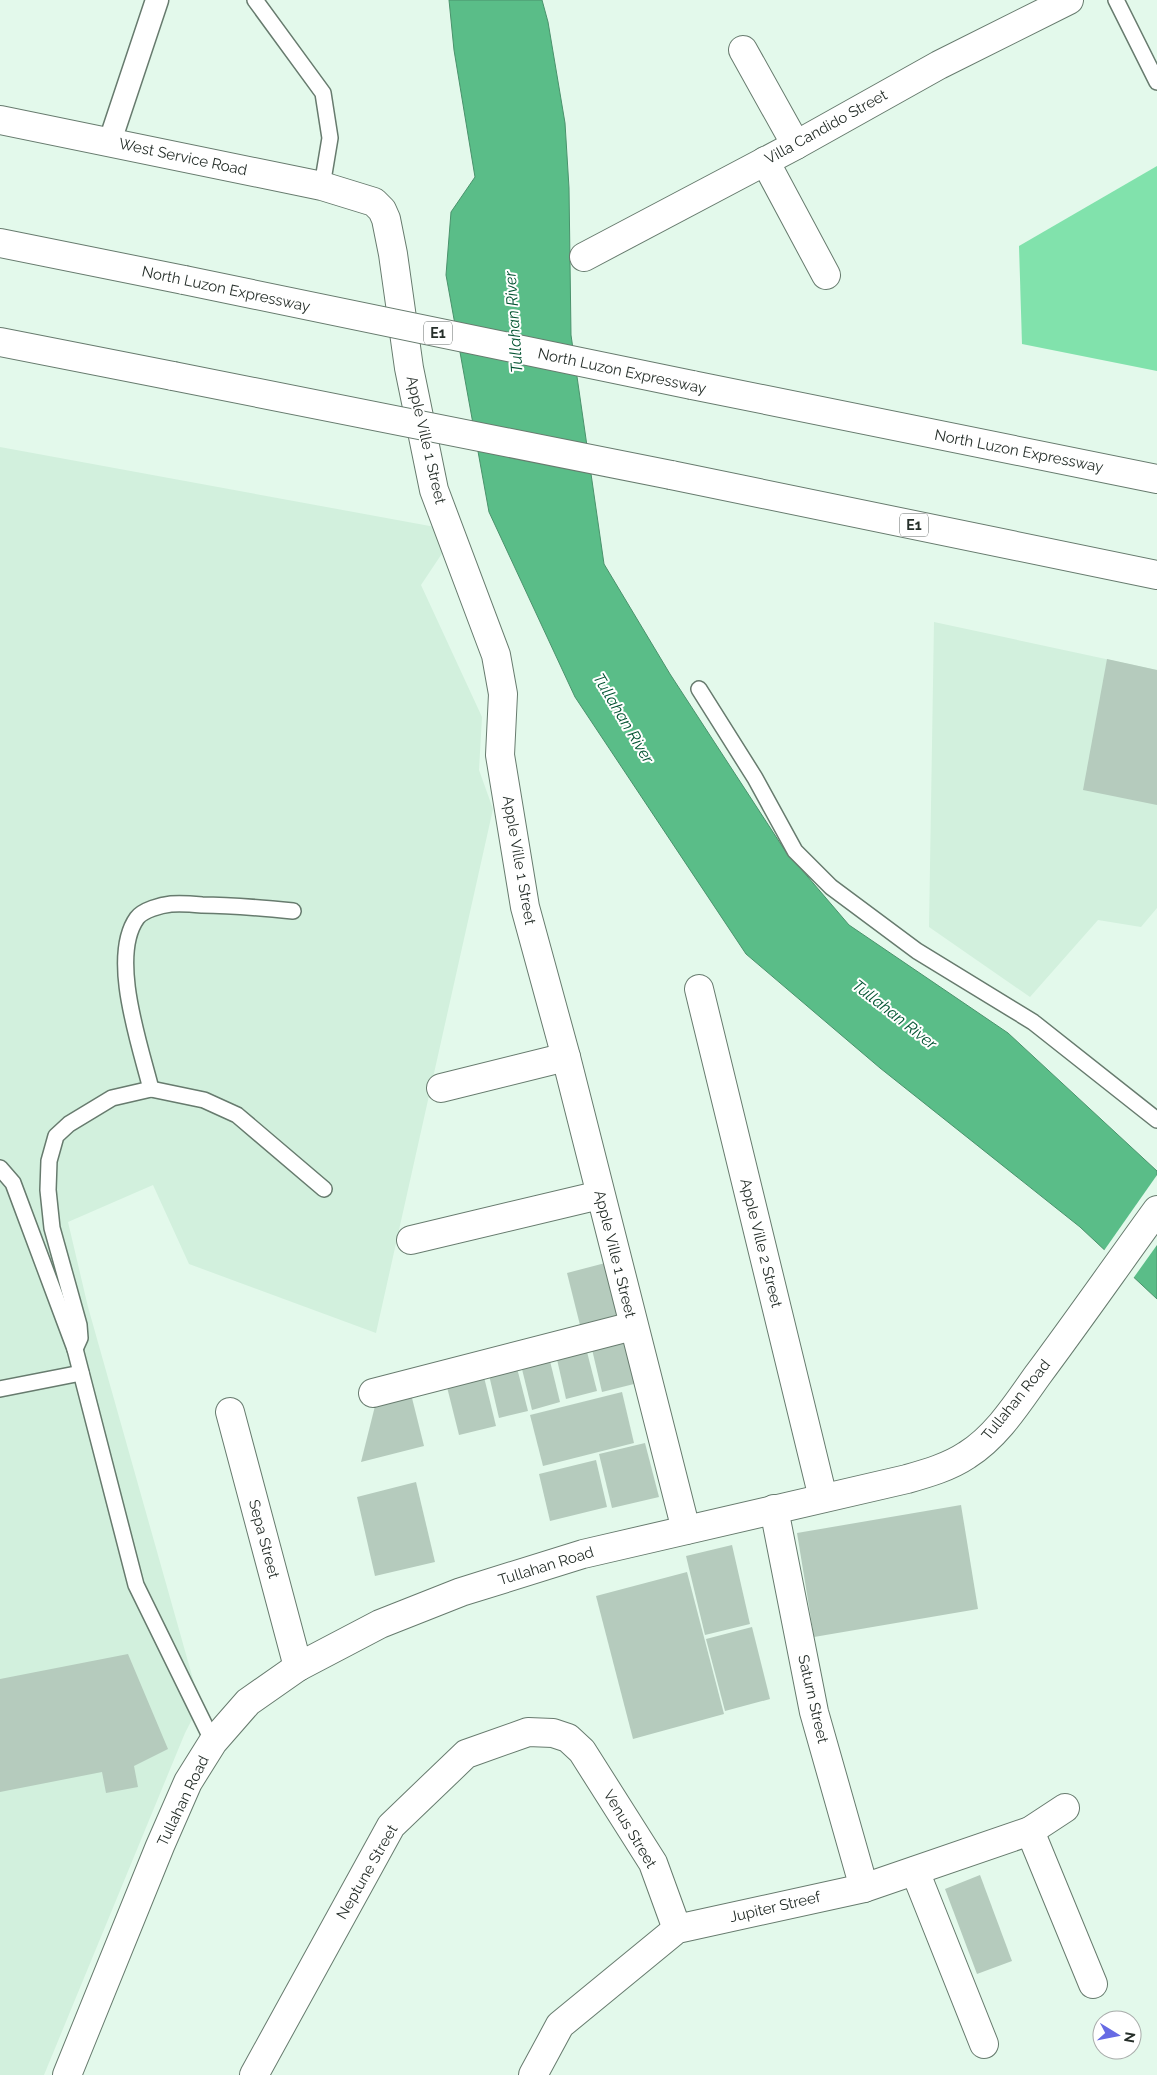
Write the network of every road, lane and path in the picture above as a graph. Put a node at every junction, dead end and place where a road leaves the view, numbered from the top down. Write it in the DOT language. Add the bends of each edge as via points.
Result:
graph roads {
  1 [pos="156,0"];
  2 [pos="255,0"];
  3 [pos="1069,0"];
  4 [pos="1116,0"];
  5 [pos="743,50"];
  6 [pos="1157,82"];
  7 [pos="0,120"];
  8 [pos="110,142"];
  9 [pos="796,145"];
  10 [pos="765,161"];
  11 [pos="322,186"];
  12 [pos="365,198"];
  13 [pos="0,243"];
  14 [pos="584,257"];
  15 [pos="826,275"];
  16 [pos="0,342"];
  17 [pos="1157,479"];
  18 [pos="1157,575"];
  19 [pos="699,689"];
  20 [pos="293,911"];
  21 [pos="699,989"];
  22 [pos="566,1057"];
  23 [pos="441,1088"];
  24 [pos="151,1089"];
  25 [pos="1157,1120"];
  26 [pos="0,1168"];
  27 [pos="324,1189"];
  28 [pos="600,1196"];
  29 [pos="1157,1210"];
  30 [pos="411,1240"];
  31 [pos="633,1326"];
  32 [pos="75,1349"];
  33 [pos="81,1373"];
  34 [pos="0,1388"];
  35 [pos="373,1393"];
  36 [pos="230,1412"];
  37 [pos="823,1498"];
  38 [pos="774,1509"];
  39 [pos="686,1530"];
  40 [pos="298,1667"];
  41 [pos="568,1738"];
  42 [pos="213,1742"];
  43 [pos="1065,1808"];
  44 [pos="1030,1831"];
  45 [pos="915,1871"];
  46 [pos="864,1888"];
  47 [pos="677,1929"];
  48 [pos="1093,1984"];
  49 [pos="984,2044"];
  50 [pos="67,2075"];
  51 [pos="254,2075"];
  52 [pos="533,2075"];
  1 -- 8 [label="street"];
  2 -- 11 [label="lane" via="323,93 330,138"];
  3 -- 9 [label="main road, Villa Candido Street" via="939,65"];
  4 -- 6 [label="lane"];
  5 -- 9 [label="main road"];
  7 -- 8 [label="main road, West Service Road"];
  8 -- 11 [label="main road, West Service Road"];
  9 -- 10 [label="main road, Villa Candido Street"];
  10 -- 14 [label="main road, Villa Candido Street"];
  10 -- 15 [label="main road"];
  11 -- 12 [label="main road, West Service Road"];
  12 -- 22 [label="main road, Apple Ville 1 Street" via="382,210 389,234 410,368 434,490 496,655 503,694 500,755 525,907"];
  13 -- 17 [label="main road, North Luzon Expressway / E1, bridge"];
  16 -- 18 [label="main road, E1, bridge"];
  19 -- 25 [label="lane" via="755,778 795,851 831,887 917,951 1033,1022"];
  20 -- 24 [label="lane" via="172,904 153,908 138,916 125,950 127,986"];
  21 -- 37 [label="main road, Apple Ville 2 Street"];
  22 -- 23 [label="main road"];
  22 -- 28 [label="main road, Apple Ville 1 Street"];
  24 -- 27 [label="lane" via="204,1100 237,1116"];
  24 -- 32 [label="lane" via="112,1098 69,1124 56,1136 49,1161 48,1190 52,1228 79,1324 80,1338"];
  26 -- 32 [label="lane" via="13,1183"];
  28 -- 30 [label="main road"];
  28 -- 31 [label="main road, Apple Ville 1 Street"];
  29 -- 37 [label="main road, Tullahan Road" via="1063,1342 990,1436 967,1455 938,1470"];
  31 -- 35 [label="main road"];
  31 -- 39 [label="main road, Apple Ville 1 Street"];
  32 -- 33 [label="lane"];
  33 -- 34 [label="lane"];
  33 -- 42 [label="lane" via="136,1585"];
  36 -- 40 [label="main road, Sepa Street"];
  37 -- 38 [label="main road, Tullahan Road"];
  38 -- 39 [label="main road, Tullahan Road"];
  38 -- 46 [label="main road, Saturn Street" via="814,1712"];
  39 -- 40 [label="main road, Tullahan Road" via="583,1554 461,1592 380,1624"];
  40 -- 42 [label="main road, Tullahan Road" via="248,1702"];
  41 -- 47 [label="main road, Venus Street" via="582,1751 653,1863"];
  41 -- 51 [label="main road, Neptune Street" via="553,1733 528,1732 466,1754 391,1826"];
  42 -- 50 [label="main road, Tullahan Road" via="188,1782"];
  43 -- 44 [label="main road, Jupiter Streef"];
  44 -- 45 [label="main road, Jupiter Streef"];
  44 -- 48 [label="main road"];
  45 -- 46 [label="main road, Jupiter Streef"];
  45 -- 49 [label="main road"];
  46 -- 47 [label="main road, Jupiter Streef"];
  47 -- 52 [label="main road, Jupiter Streef" via="560,2025"];
}
